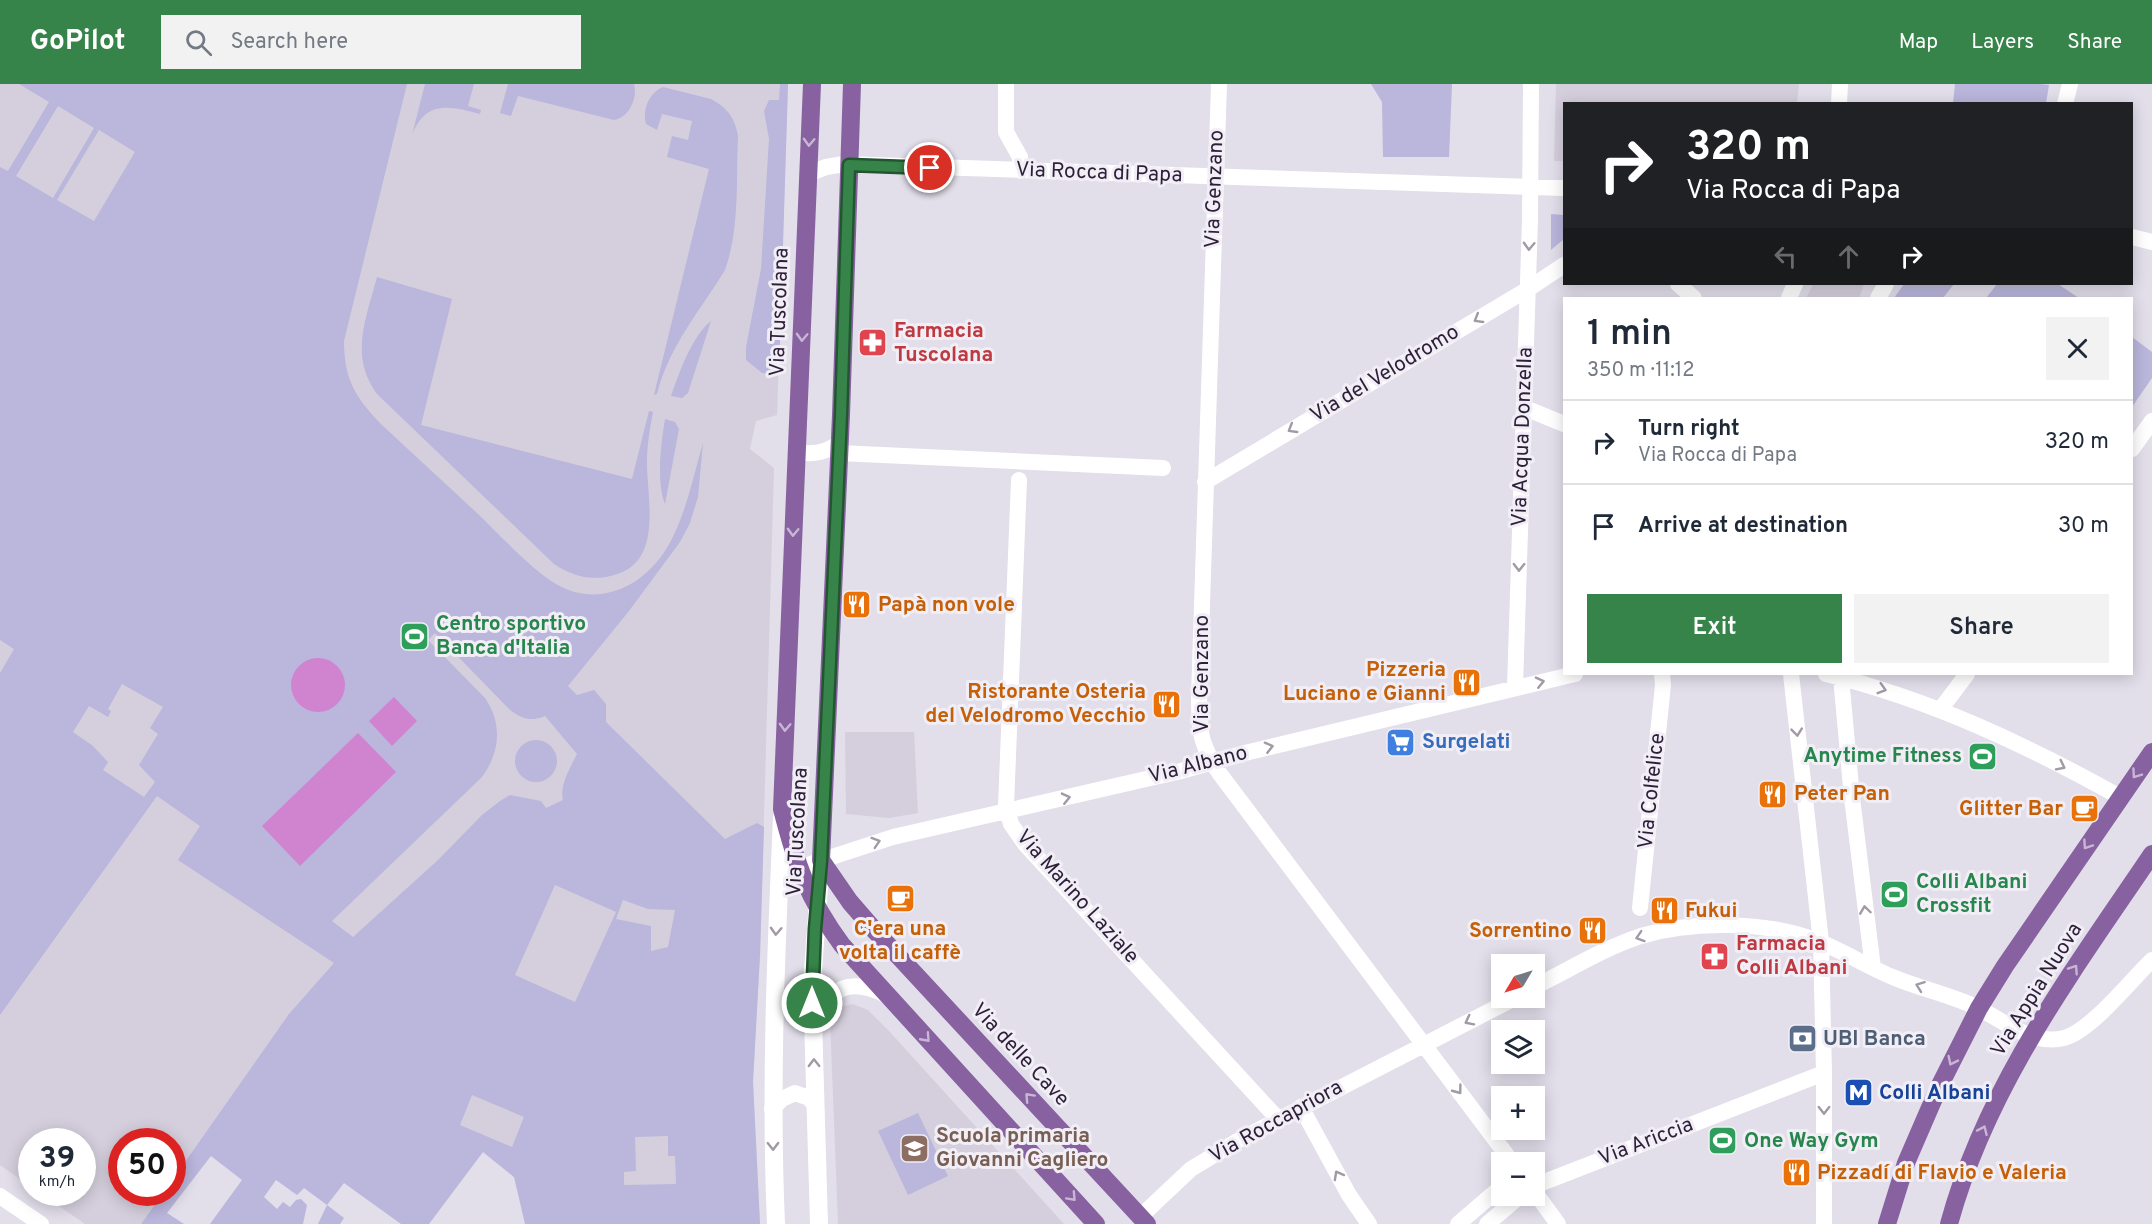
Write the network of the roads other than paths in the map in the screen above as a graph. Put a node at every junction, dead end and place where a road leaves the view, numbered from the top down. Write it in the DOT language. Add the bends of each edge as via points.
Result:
graph roads {
  1 [pos="812,84"];
  2 [pos="852,84"];
  3 [pos="1006,84"];
  4 [pos="1219,84"];
  5 [pos="1530,84"];
  6 [pos="1840,84"];
  7 [pos="2070,84"];
  8 [pos="1839,102"];
  9 [pos="2066,102"];
  10 [pos="849,165"];
  11 [pos="1021,171"];
  12 [pos="808,174"];
  13 [pos="1215,177"];
  14 [pos="1531,188"];
  15 [pos="1563,188"];
  16 [pos="2133,237"];
  17 [pos="2152,242"];
  18 [pos="1563,266"];
  19 [pos="1678,285"];
  20 [pos="1528,289"];
  21 [pos="1693,297"];
  22 [pos="1525,408"];
  23 [pos="2152,421"];
  24 [pos="1563,424"];
  25 [pos="839,448"];
  26 [pos="2133,448"];
  27 [pos="796,452"];
  28 [pos="1163,468"];
  29 [pos="1019,480"];
  30 [pos="1205,482"];
  31 [pos="1570,675"];
  32 [pos="1662,675"];
  33 [pos="1791,675"];
  34 [pos="1833,675"];
  35 [pos="1966,675"];
  36 [pos="1515,687"];
  37 [pos="1940,710"];
  38 [pos="2152,752"];
  39 [pos="1212,762"];
  40 [pos="2120,797"];
  41 [pos="782,809"];
  42 [pos="1006,812"];
  43 [pos="2152,854"];
  44 [pos="821,861"];
  45 [pos="798,868"];
  46 [pos="816,908"];
  47 [pos="1640,908"];
  48 [pos="1821,942"];
  49 [pos="2152,960"];
  50 [pos="1873,968"];
  51 [pos="1545,982"];
  52 [pos="886,995"];
  53 [pos="1495,1008"];
  54 [pos="1978,1008"];
  55 [pos="813,1022"];
  56 [pos="2031,1036"];
  57 [pos="1423,1044"];
  58 [pos="1824,1073"];
  59 [pos="815,1105"];
  60 [pos="1301,1107"];
  61 [pos="772,1108"];
  62 [pos="1278,1119"];
  63 [pos="1504,1152"];
  64 [pos="1545,1182"];
  65 [pos="1491,1196"];
  66 [pos="1,1199"];
  67 [pos="1508,1206"];
  68 [pos="1545,1206"];
  69 [pos="1140,1222"];
  70 [pos="40,1224"];
  71 [pos="776,1224"];
  72 [pos="819,1224"];
  73 [pos="1096,1224"];
  74 [pos="1369,1224"];
  75 [pos="1458,1224"];
  76 [pos="1487,1224"];
  77 [pos="1558,1224"];
  78 [pos="1824,1224"];
  79 [pos="1887,1224"];
  80 [pos="1949,1224"];
  1 -- 12 [label="main road, Via Tuscolana, one-way"];
  2 -- 10 [label="main road, Via Tuscolana"];
  3 -- 11 [label="street" via="1006,132 1020,157"];
  4 -- 13 [label="street, Via Genzano"];
  5 -- 14 [label="street, Via Acqua Donzella"];
  6 -- 8 [label="street"];
  7 -- 9 [label="street"];
  10 -- 11 [label="street, Via Rocca di Papa"];
  10 -- 12 [label="street" via="832,165"];
  10 -- 25 [label="main road, Via Tuscolana"];
  11 -- 13 [label="street, Via Rocca di Papa"];
  12 -- 27 [label="main road, Via Tuscolana, one-way"];
  13 -- 14 [label="street, Via Rocca di Papa"];
  13 -- 30 [label="street, Via Genzano"];
  14 -- 15 [label="street, Via Rocca di Papa"];
  14 -- 20 [label="street, Via Acqua Donzella, one-way"];
  16 -- 17 [label="street"];
  18 -- 20 [label="street, Via del Velodromo"];
  19 -- 21 [label="street"];
  20 -- 22 [label="street, Via Acqua Donzella"];
  20 -- 30 [label="street, Via del Velodromo, one-way"];
  22 -- 24 [label="street"];
  22 -- 36 [label="street, Via Acqua Donzella, one-way"];
  23 -- 26 [label="street"];
  25 -- 27 [label="street" via="818,453"];
  25 -- 28 [label="street"];
  25 -- 44 [label="main road, Via Tuscolana"];
  27 -- 41 [label="main road, Via Tuscolana, one-way"];
  29 -- 42 [label="street, Via Marino Laziale"];
  30 -- 39 [label="street, Via Genzano" via="1199,720 1203,745"];
  36 -- 31 [label="street, Via Albano, one-way"];
  32 -- 47 [label="street, Via Colfelice"];
  33 -- 48 [label="street, one-way"];
  34 -- 37 [label="street, one-way"];
  50 -- 34 [label="street, one-way"];
  35 -- 37 [label="street"];
  39 -- 36 [label="street, Via Albano, one-way"];
  37 -- 40 [label="street, one-way"];
  38 -- 40 [label="main road, Via Appia Nuova, one-way"];
  42 -- 39 [label="street, Via Albano, one-way"];
  39 -- 57 [label="street, Via Genzano"];
  40 -- 54 [label="main road, Via Appia Nuova, one-way"];
  41 -- 45 [label="main road"];
  41 -- 61 [label="main road, Via Tuscolana, one-way"];
  44 -- 42 [label="street, Via Albano, one-way" via="893,837"];
  42 -- 62 [label="street, Via Marino Laziale" via="1025,844"];
  56 -- 43 [label="main road, Via Appia Nuova, one-way" via="2050,1002"];
  44 -- 45 [label="street, Via Albano"];
  44 -- 46 [label="main road, Via Tuscolana"];
  69 -- 44 [label="main road, Via delle Cave, one-way" via="885,942"];
  45 -- 46 [label="main road"];
  46 -- 52 [label="main road" via="850,956"];
  46 -- 55 [label="main road, Via Tuscolana"];
  48 -- 50 [label="street"];
  48 -- 51 [label="street, one-way" via="1762,928 1679,928 1622,944"];
  48 -- 58 [label="street"];
  49 -- 56 [label="street" via="2076,1033 2055,1039"];
  54 -- 50 [label="street, one-way"];
  52 -- 55 [label="street" via="857,986 836,991 825,1000"];
  52 -- 73 [label="main road, one-way"];
  53 -- 57 [label="street, Via Roccapriora, one-way"];
  54 -- 56 [label="street"];
  54 -- 79 [label="main road, Via Appia Nuova, one-way" via="1910,1153"];
  59 -- 55 [label="main road, Via Tuscolana, one-way"];
  80 -- 56 [label="main road, Via Appia Nuova, one-way" via="1973,1152"];
  57 -- 60 [label="street, Via Roccapriora"];
  57 -- 63 [label="street, Via Genzano, one-way"];
  58 -- 64 [label="street, Via Ariccia"];
  58 -- 78 [label="street, one-way"];
  59 -- 61 [label="street" via="795,1093"];
  59 -- 72 [label="main road, Via Tuscolana"];
  60 -- 62 [label="street, Via Roccapriora"];
  74 -- 60 [label="street, one-way"];
  61 -- 71 [label="main road, Via Tuscolana, one-way"];
  62 -- 69 [label="street, Via Roccapriora" via="1191,1169"];
  65 -- 75 [label="street"];
  66 -- 70 [label="street"];
  67 -- 76 [label="street"];
  68 -- 77 [label="street"];
}
